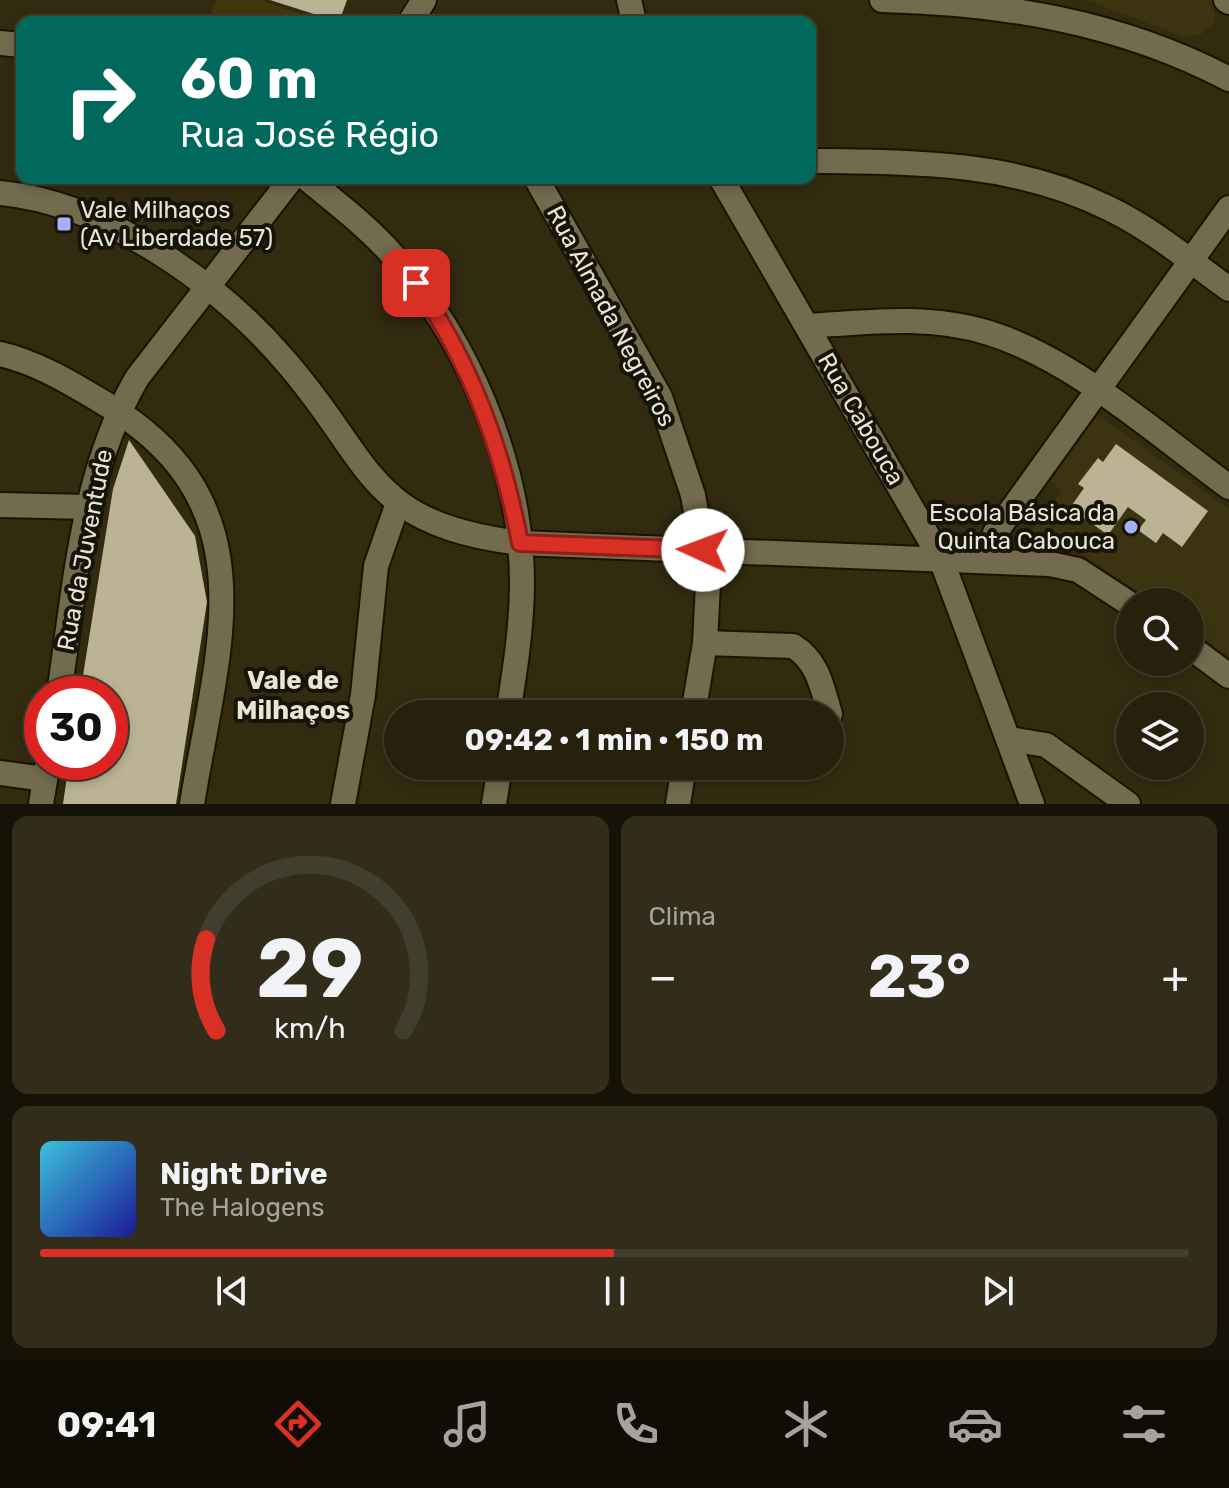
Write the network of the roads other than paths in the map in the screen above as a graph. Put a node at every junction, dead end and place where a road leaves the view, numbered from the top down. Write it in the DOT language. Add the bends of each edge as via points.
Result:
graph roads {
  1 [pos="882,0"];
  2 [pos="959,1"];
  3 [pos="1228,76"];
  4 [pos="816,161"];
  5 [pos="287,184"];
  6 [pos="313,184"];
  7 [pos="539,184"];
  8 [pos="724,184"];
  9 [pos="0,193"];
  10 [pos="1229,208"];
  11 [pos="1190,261"];
  12 [pos="206,288"];
  13 [pos="1229,289"];
  14 [pos="807,326"];
  15 [pos="0,354"];
  16 [pos="1096,390"];
  17 [pos="118,412"];
  18 [pos="1229,487"];
  19 [pos="398,503"];
  20 [pos="0,505"];
  21 [pos="89,507"];
  22 [pos="995,533"];
  23 [pos="520,543"];
  24 [pos="703,550"];
  25 [pos="941,559"];
  26 [pos="708,584"];
  27 [pos="1116,594"];
  28 [pos="705,643"];
  29 [pos="1204,657"];
  30 [pos="62,676"];
  31 [pos="1229,676"];
  32 [pos="510,700"];
  33 [pos="695,700"];
  34 [pos="826,700"];
  35 [pos="1009,739"];
  36 [pos="24,772"];
  37 [pos="0,773"];
  38 [pos="45,780"];
  39 [pos="498,780"];
  40 [pos="682,780"];
  41 [pos="41,804"];
  42 [pos="192,804"];
  43 [pos="343,804"];
  44 [pos="494,804"];
  45 [pos="678,804"];
  46 [pos="1032,804"];
  47 [pos="1128,804"];
  1 -- 2 [label="street"];
  2 -- 3 [label="street" via="1079,21 1178,53"];
  4 -- 11 [label="street" via="929,162 1039,183 1106,207"];
  5 -- 12 [label="street, Rua da Juventude"];
  6 -- 23 [label="street" via="387,250 450,335 497,443"];
  7 -- 24 [label="street, Rua Almada Negreiros" via="660,397 693,495"];
  8 -- 14 [label="street, Rua Cabouca"];
  9 -- 12 [label="street" via="90,216 147,246"];
  10 -- 11 [label="street"];
  11 -- 13 [label="street"];
  11 -- 16 [label="street"];
  12 -- 17 [label="street, Rua da Juventude" via="137,378"];
  12 -- 19 [label="street" via="287,362 365,472"];
  14 -- 16 [label="street" via="898,320 988,332 1041,355"];
  14 -- 25 [label="street, Rua Cabouca"];
  15 -- 17 [label="street" via="28,360"];
  16 -- 18 [label="street"];
  16 -- 22 [label="street"];
  17 -- 21 [label="street, Rua da Juventude" via="95,472"];
  17 -- 42 [label="street" via="149,432 182,470 204,510 220,559 224,605"];
  19 -- 23 [label="street" via="444,529"];
  19 -- 43 [label="street" via="376,566 363,695"];
  20 -- 21 [label="street"];
  21 -- 30 [label="street, Rua da Juventude"];
  23 -- 24 [label="street"];
  23 -- 32 [label="street" via="521,617"];
  24 -- 25 [label="street"];
  25 -- 27 [label="street" via="1063,565"];
  25 -- 35 [label="street, Rua Cabouca"];
  26 -- 28 [label="street"];
  28 -- 33 [label="street"];
  28 -- 34 [label="street" via="793,646 818,672"];
  29 -- 31 [label="street"];
  35 -- 46 [label="street, Rua Cabouca"];
  35 -- 47 [label="street" via="1046,745"];
  36 -- 37 [label="street"];
  38 -- 41 [label="street"];
  39 -- 44 [label="street"];
  40 -- 45 [label="street"];
}
